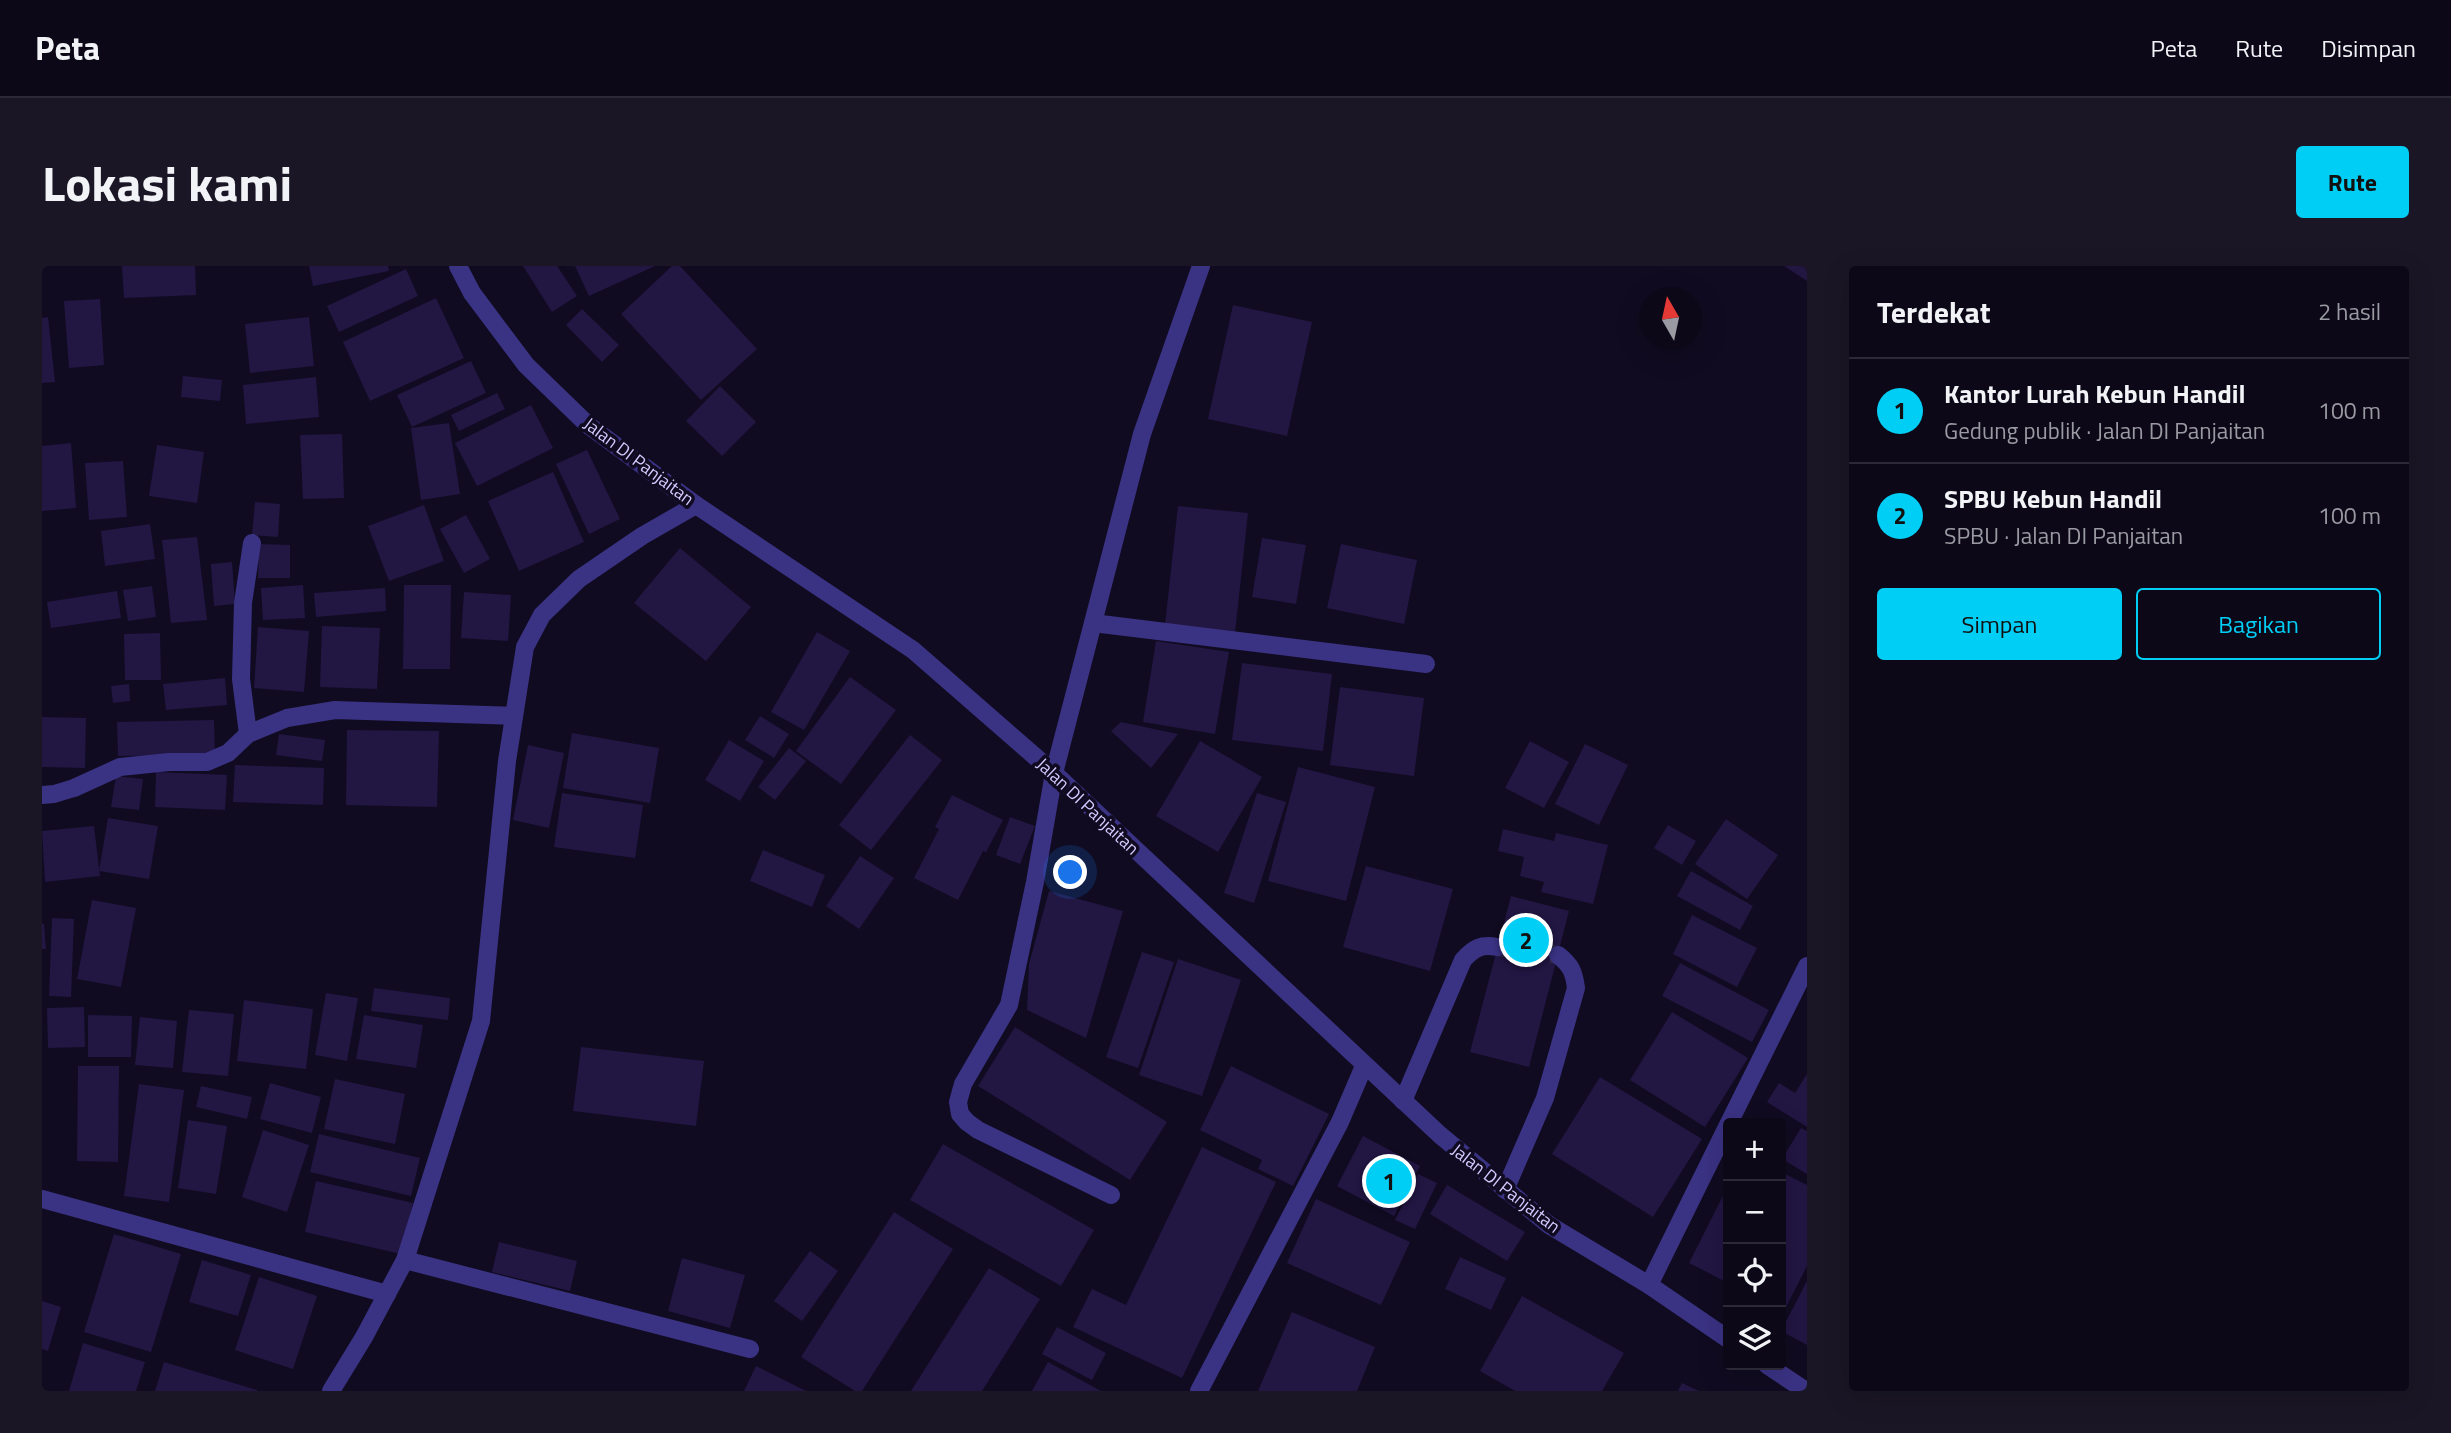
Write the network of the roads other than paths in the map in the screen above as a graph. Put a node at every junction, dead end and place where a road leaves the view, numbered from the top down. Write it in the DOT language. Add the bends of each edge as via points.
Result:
graph roads {
  1 [pos="458,266"];
  2 [pos="1200,266"];
  3 [pos="696,505"];
  4 [pos="252,543"];
  5 [pos="1093,623"];
  6 [pos="1426,664"];
  7 [pos="514,716"];
  8 [pos="248,734"];
  9 [pos="1054,773"];
  10 [pos="42,795"];
  11 [pos="1497,947"];
  12 [pos="1558,955"];
  13 [pos="1807,966"];
  14 [pos="1364,1066"];
  15 [pos="1402,1101"];
  16 [pos="1732,1118"];
  17 [pos="1723,1136"];
  18 [pos="1505,1190"];
  19 [pos="1111,1195"];
  20 [pos="42,1199"];
  21 [pos="405,1260"];
  22 [pos="1648,1285"];
  23 [pos="387,1294"];
  24 [pos="1723,1336"];
  25 [pos="750,1349"];
  26 [pos="1774,1370"];
  27 [pos="331,1391"];
  28 [pos="1199,1391"];
  29 [pos="1806,1391"];
  1 -- 3 [label="street, Jalan DI Panjaitan" via="472,293 526,365 589,425"];
  2 -- 5 [label="street" via="1142,434"];
  3 -- 7 [label="street" via="579,579 542,615 526,647"];
  3 -- 9 [label="street, Jalan DI Panjaitan" via="913,650"];
  4 -- 8 [label="street" via="243,603 242,679"];
  5 -- 6 [label="street"];
  5 -- 9 [label="street"];
  7 -- 8 [label="street" via="335,710 287,718"];
  7 -- 21 [label="street" via="481,1021"];
  8 -- 10 [label="street" via="228,753 207,762 120,767 74,788"];
  9 -- 14 [label="street, Jalan DI Panjaitan"];
  9 -- 19 [label="street" via="1009,1005 963,1084 958,1102 960,1114 978,1130"];
  11 -- 15 [label="street" via="1483,945 1463,960"];
  12 -- 18 [label="street" via="1570,964 1576,988 1545,1098"];
  13 -- 16 [label="street"];
  14 -- 15 [label="street, Jalan DI Panjaitan"];
  14 -- 28 [label="street" via="1340,1122"];
  15 -- 18 [label="street, Jalan DI Panjaitan"];
  17 -- 22 [label="street"];
  18 -- 22 [label="street, Jalan DI Panjaitan" via="1549,1225"];
  20 -- 23 [label="street"];
  21 -- 23 [label="street"];
  21 -- 25 [label="street"];
  22 -- 24 [label="street, Jalan DI Panjaitan"];
  23 -- 27 [label="street"];
  26 -- 29 [label="street"];
}
